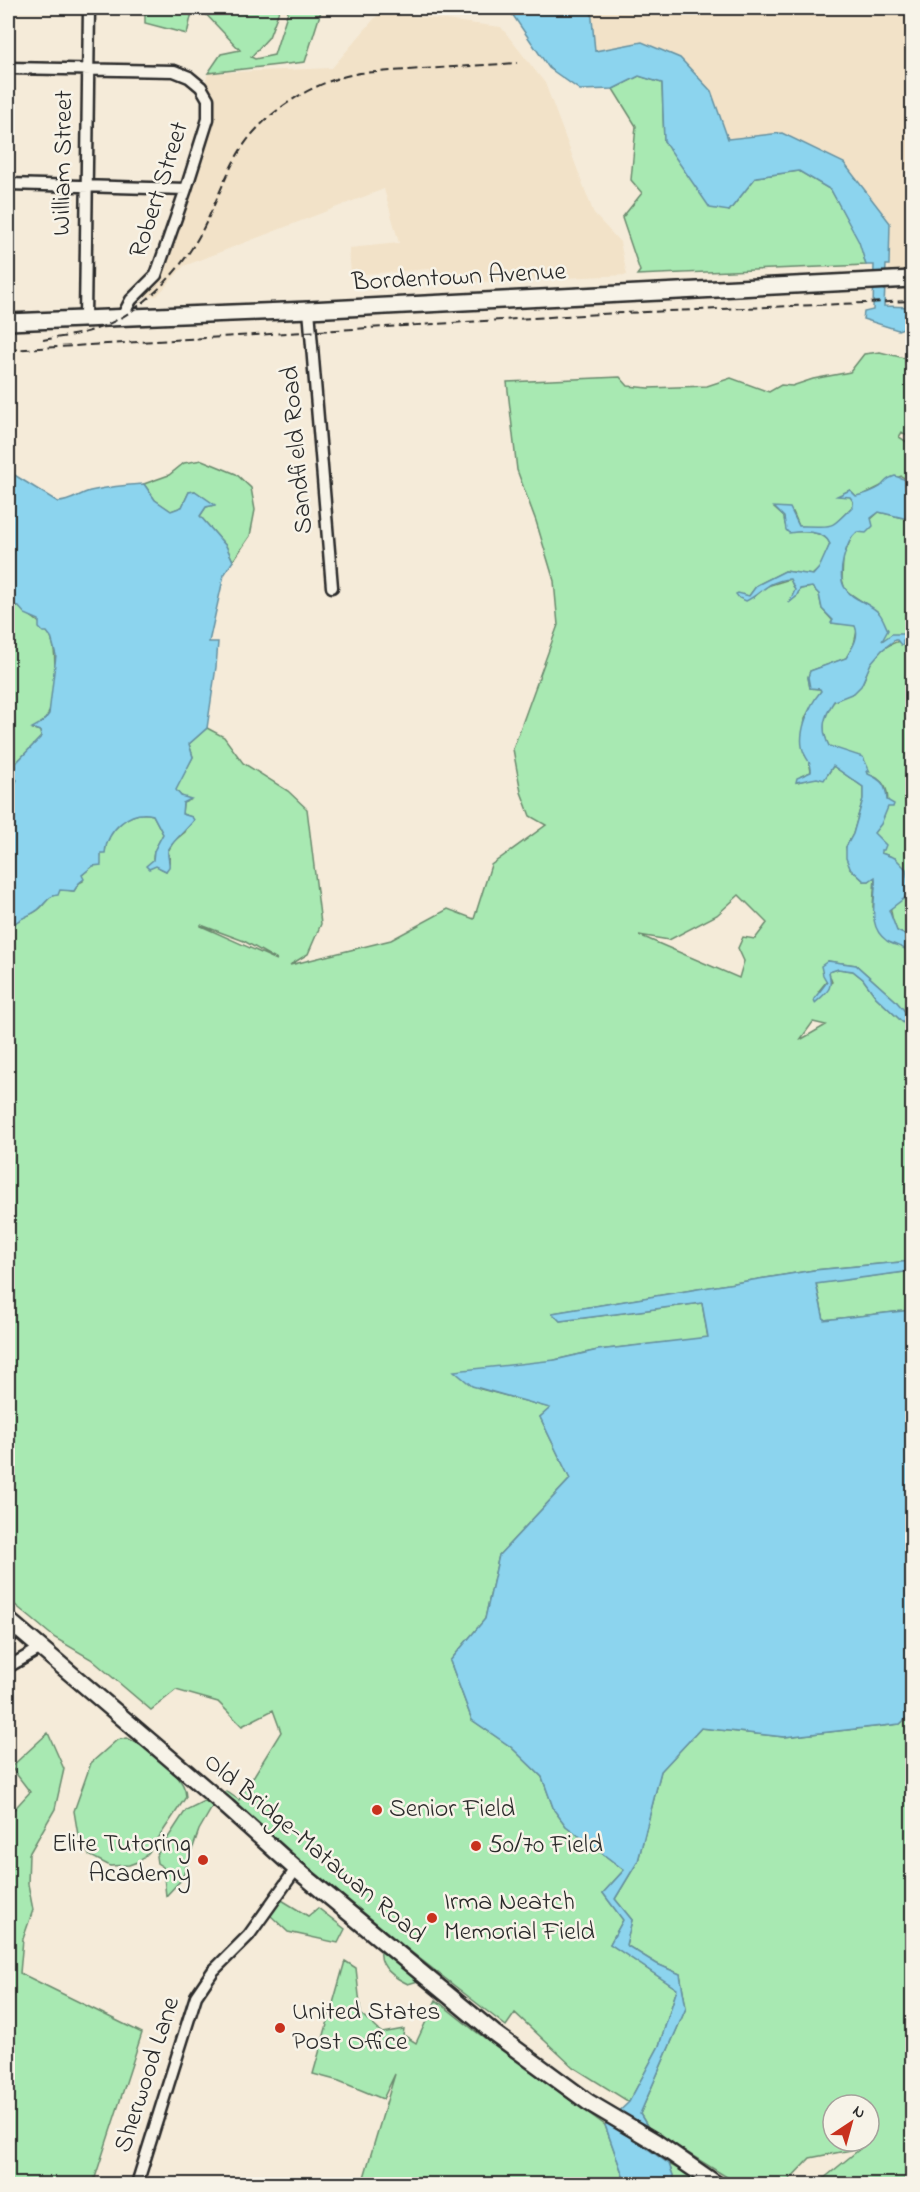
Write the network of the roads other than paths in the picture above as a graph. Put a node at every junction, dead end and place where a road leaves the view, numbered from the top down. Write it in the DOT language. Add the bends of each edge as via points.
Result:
graph roads {
  1 [pos="89,8"];
  2 [pos="8,68"];
  3 [pos="88,70"];
  4 [pos="8,184"];
  5 [pos="87,186"];
  6 [pos="186,189"];
  7 [pos="912,279"];
  8 [pos="309,310"];
  9 [pos="122,317"];
  10 [pos="85,319"];
  11 [pos="8,322"];
  12 [pos="332,586"];
  13 [pos="12,1623"];
  14 [pos="8,1642"];
  15 [pos="41,1648"];
  16 [pos="8,1667"];
  17 [pos="296,1869"];
  18 [pos="137,2184"];
  19 [pos="716,2184"];
  1 -- 3 [label="street, William Street"];
  2 -- 3 [label="street"];
  3 -- 5 [label="street, William Street"];
  3 -- 6 [label="street, Robert Street" via="174,71 189,76 201,87 208,100 208,119"];
  4 -- 5 [label="street"];
  5 -- 6 [label="street"];
  5 -- 10 [label="street, William Street"];
  6 -- 9 [label="street, Robert Street" via="156,275 131,300"];
  7 -- 8 [label="main road, Bordentown Avenue"];
  8 -- 9 [label="main road, Bordentown Avenue"];
  8 -- 12 [label="street, Sandfield Road"];
  9 -- 10 [label="main road, Bordentown Avenue"];
  10 -- 11 [label="main road, Bordentown Avenue"];
  13 -- 14 [label="street"];
  13 -- 15 [label="main road, Old Bridge-Matawan Road"];
  15 -- 16 [label="street"];
  15 -- 17 [label="main road, Old Bridge-Matawan Road"];
  17 -- 18 [label="street, Sherwood Lane" via="249,1935 213,1971 196,1996"];
  17 -- 19 [label="main road, Old Bridge-Matawan Road" via="494,2032 583,2098"];
}
